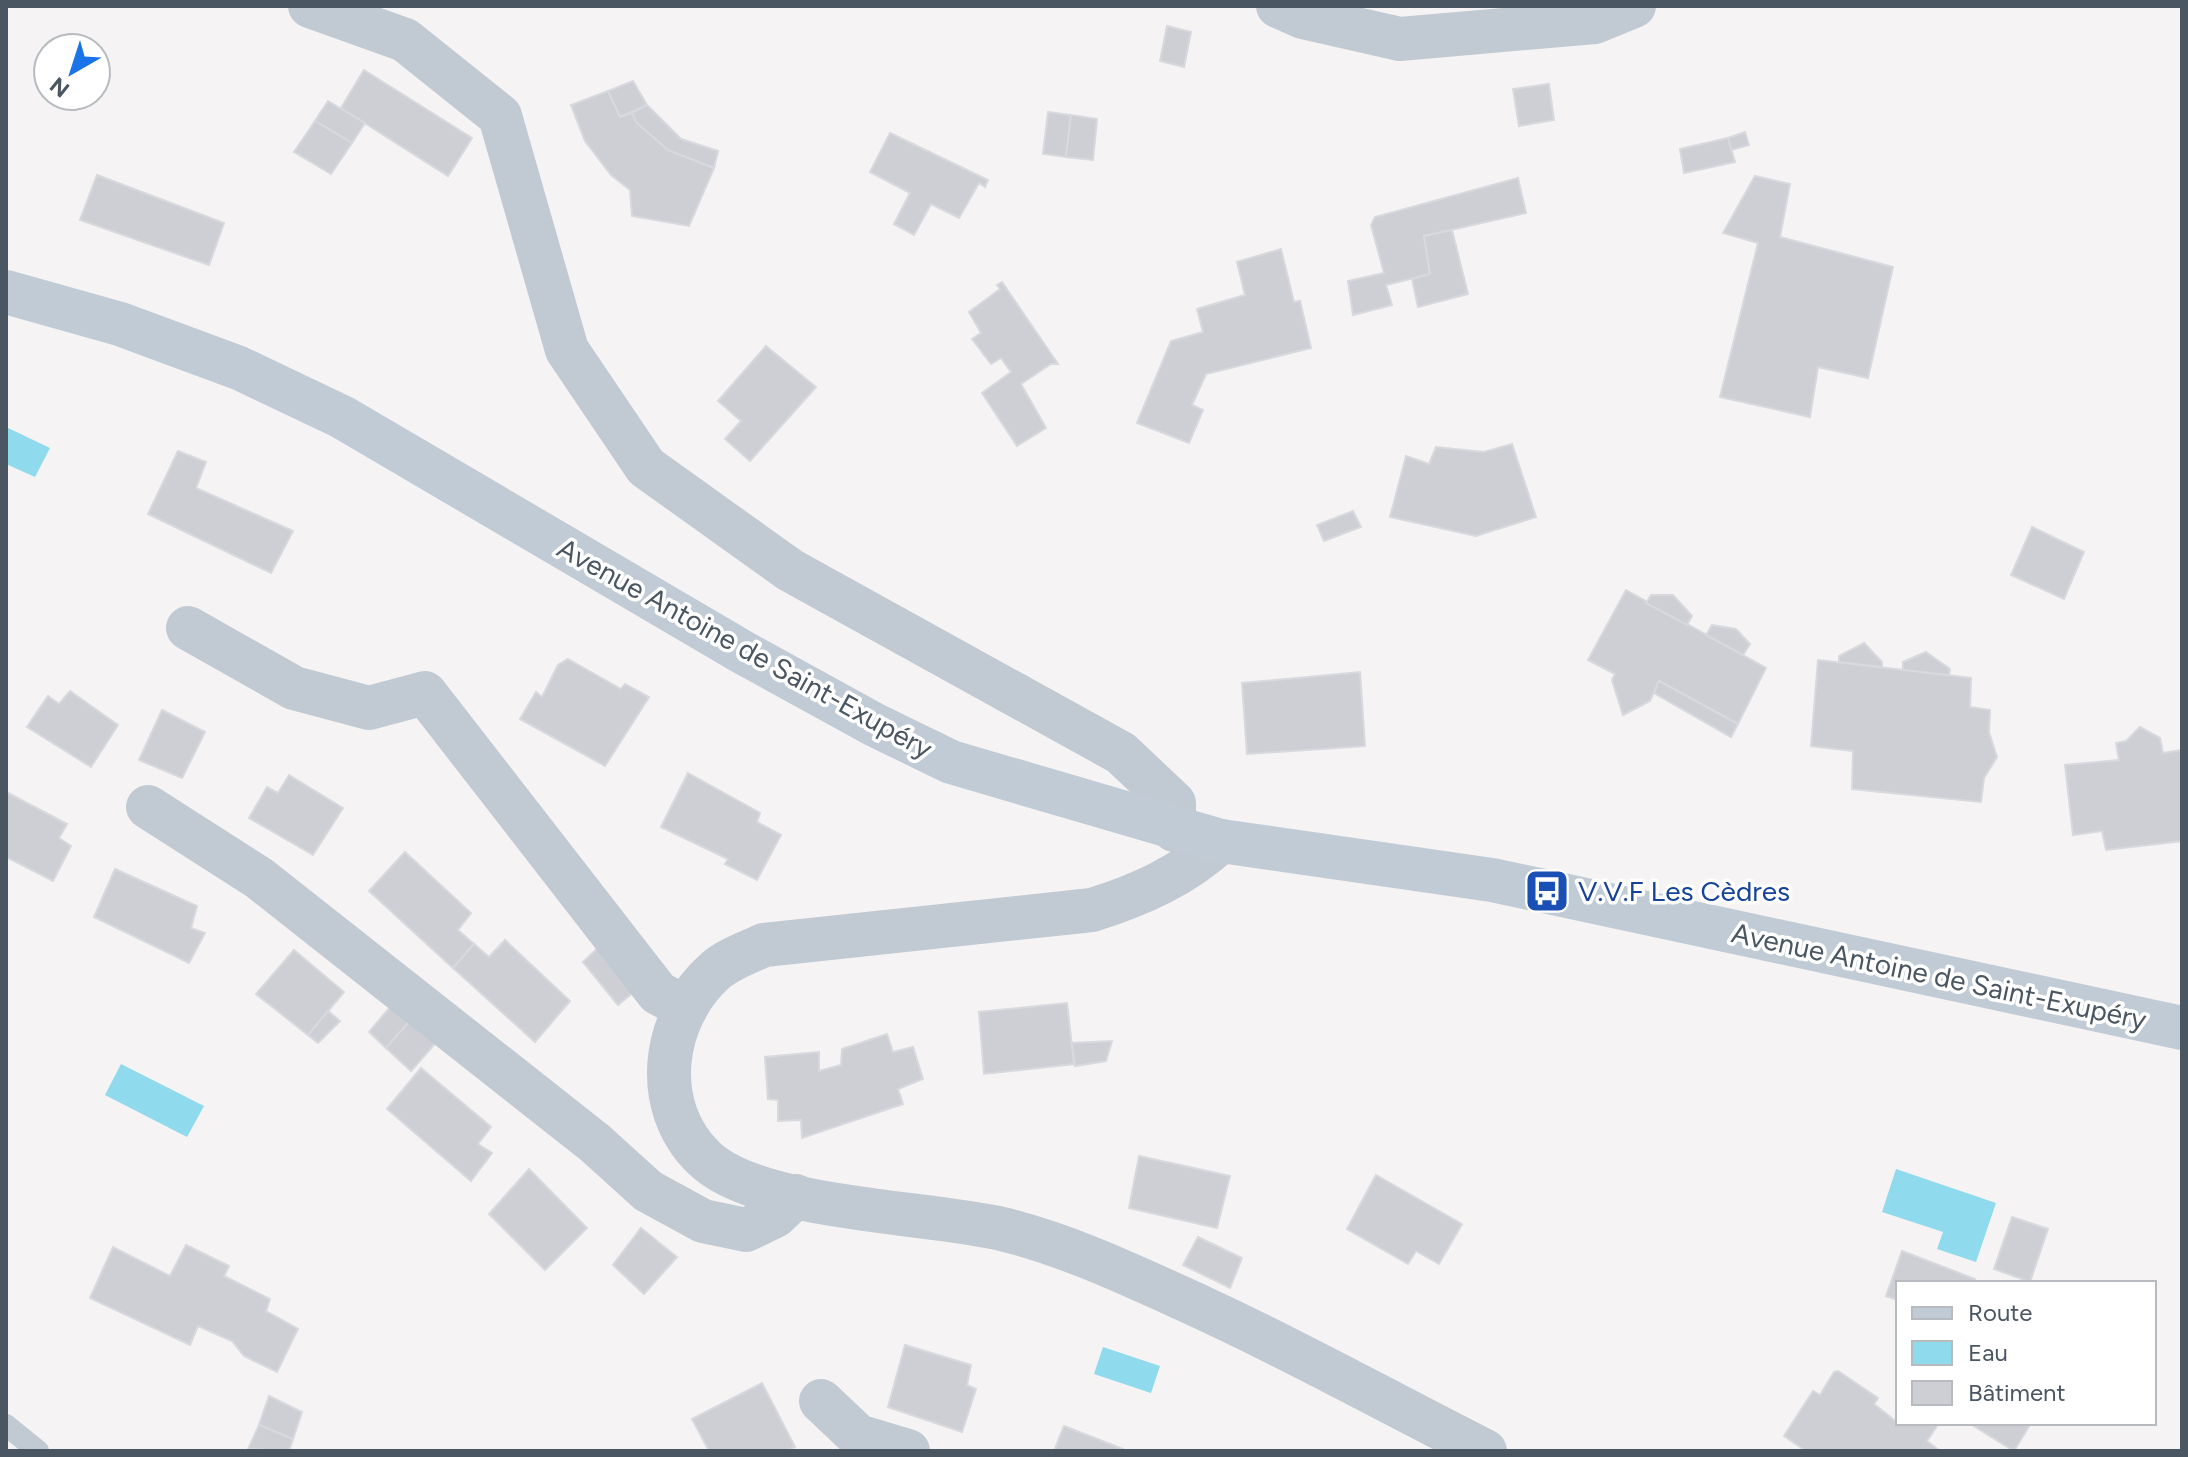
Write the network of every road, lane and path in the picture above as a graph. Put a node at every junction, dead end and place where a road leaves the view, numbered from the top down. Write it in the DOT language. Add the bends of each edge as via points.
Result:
graph roads {
  1 [pos="310,6"];
  2 [pos="1278,6"];
  3 [pos="1634,6"];
  4 [pos="6,292"];
  5 [pos="188,628"];
  6 [pos="148,807"];
  7 [pos="1174,830"];
  8 [pos="1221,841"];
  9 [pos="686,1008"];
  10 [pos="2182,1028"];
  11 [pos="796,1196"];
  12 [pos="821,1401"];
  13 [pos="6,1425"];
  14 [pos="38,1451"];
  15 [pos="908,1451"];
  16 [pos="1485,1451"];
  1 -- 7 [label="street" via="405,40 500,116 567,350 646,467 790,570 1121,753 1174,803"];
  2 -- 3 [label="street" via="1303,17 1400,39 1595,22"];
  4 -- 7 [label="main road, Avenue Antoine de Saint-Exupéry" via="120,324 209,357 342,417 757,660 951,762"];
  5 -- 9 [label="street" via="294,688 369,708 425,693 658,993"];
  6 -- 11 [label="street" via="259,878 595,1143 648,1191 703,1221 746,1230 775,1216"];
  7 -- 8 [label="main road, Avenue Antoine de Saint-Exupéry"];
  8 -- 9 [label="street" via="1197,863 1136,896 1092,910 764,945 718,969"];
  8 -- 10 [label="main road, Avenue Antoine de Saint-Exupéry" via="1492,880"];
  9 -- 11 [label="street" via="669,1055 669,1095 685,1132 704,1158 731,1177"];
  11 -- 16 [label="street" via="999,1228 1098,1260 1240,1325"];
  12 -- 15 [label="street" via="858,1436"];
  13 -- 14 [label="lane"];
}
